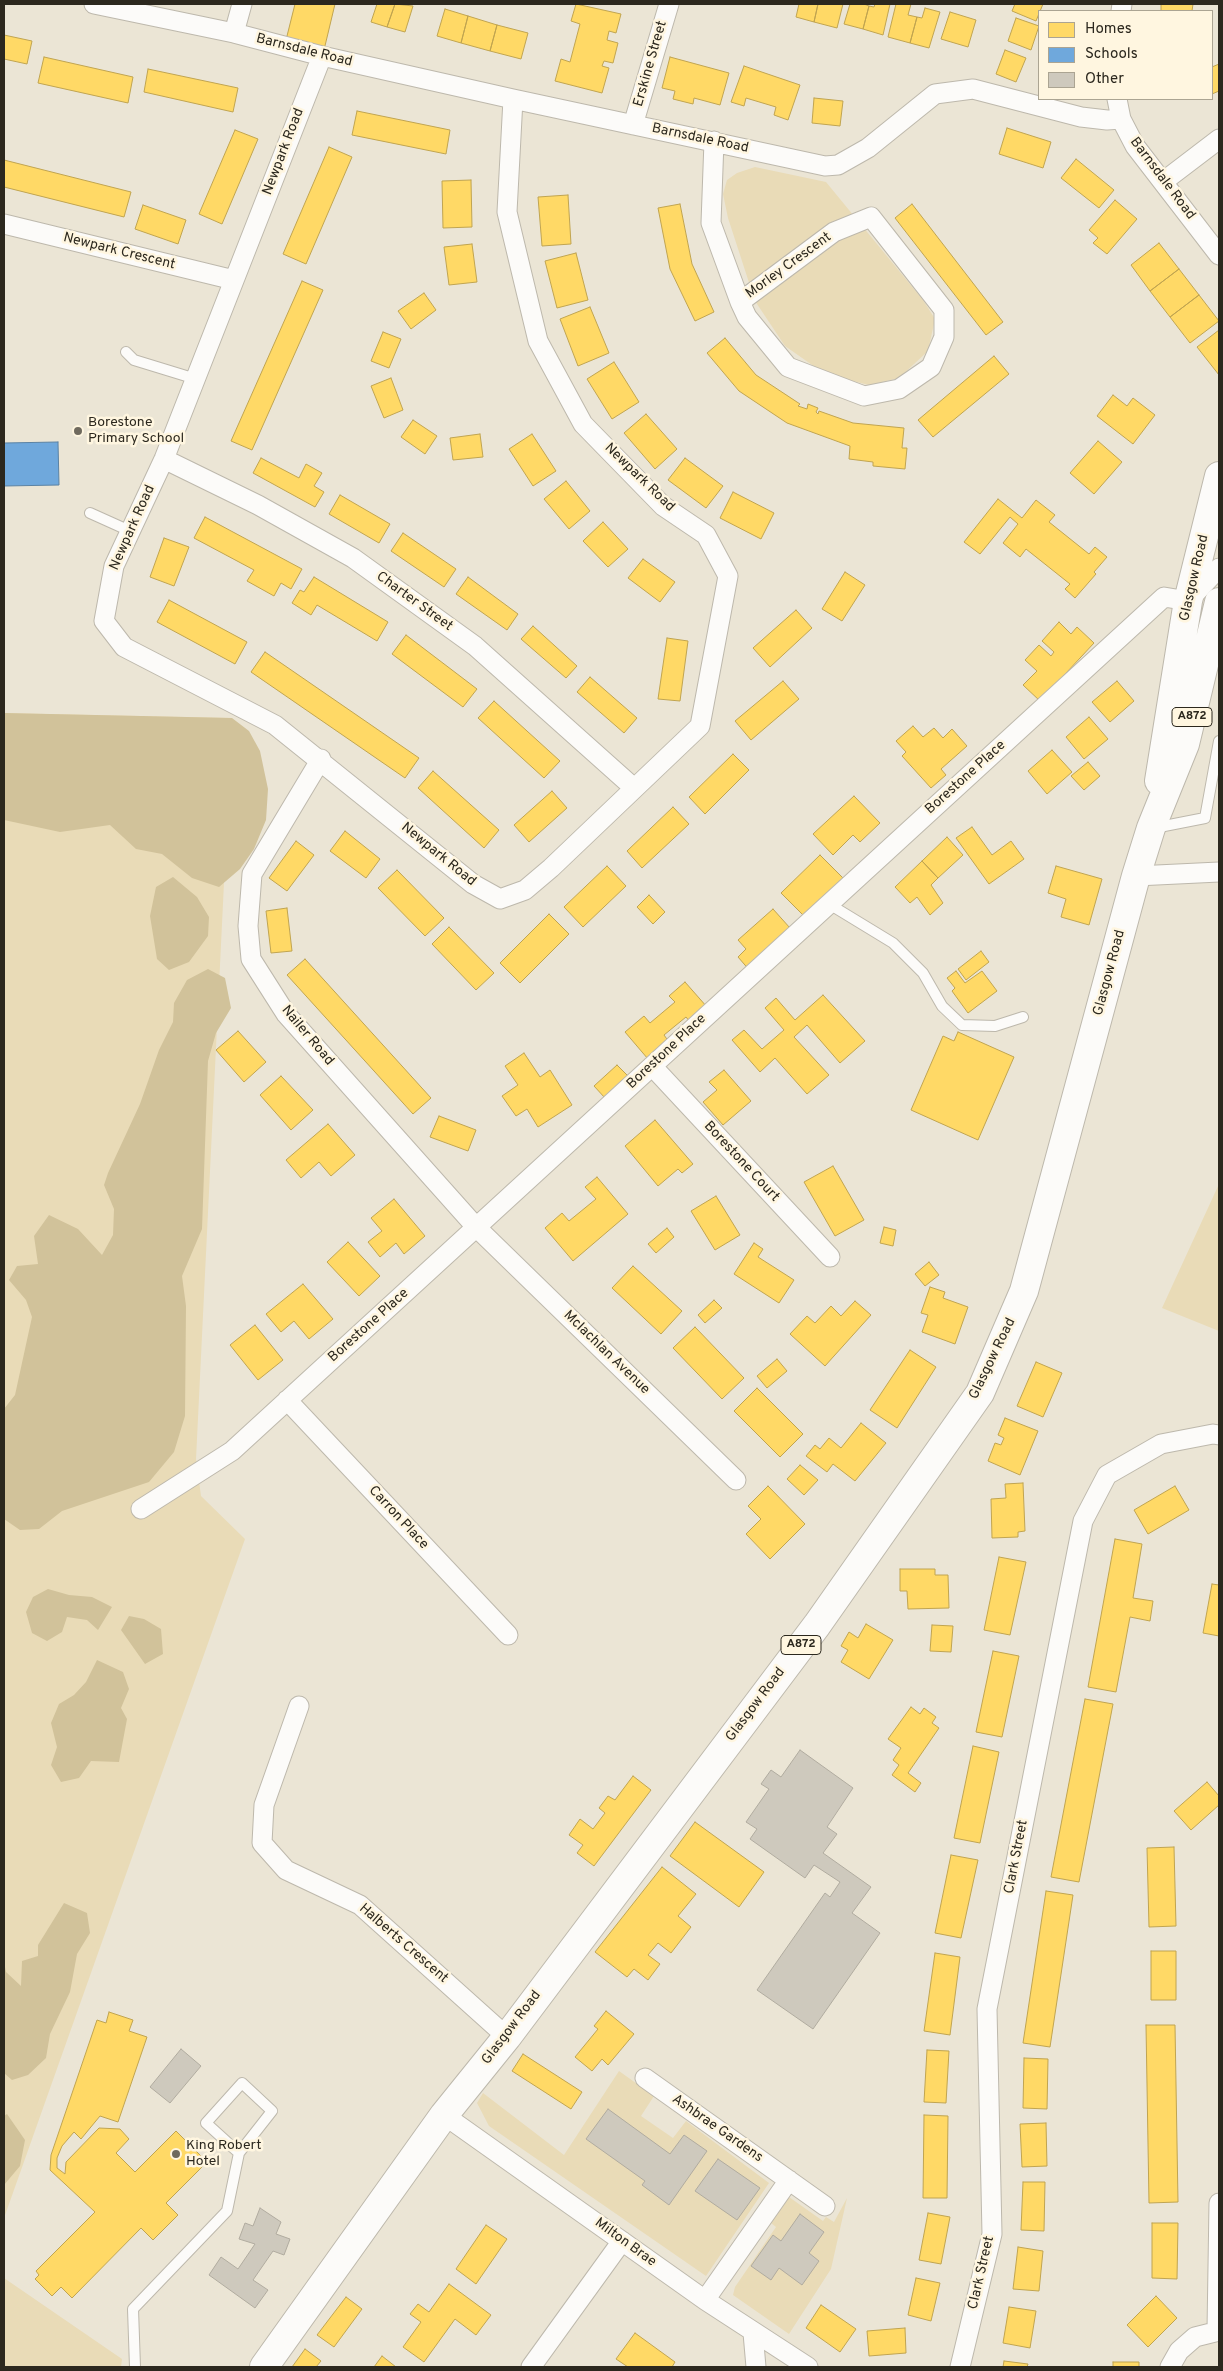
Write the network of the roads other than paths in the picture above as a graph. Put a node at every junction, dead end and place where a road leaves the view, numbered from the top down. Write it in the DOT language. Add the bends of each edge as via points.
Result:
graph roads {
  1 [pos="94,4"];
  2 [pos="242,4"];
  3 [pos="669,4"];
  4 [pos="234,33"];
  5 [pos="322,56"];
  6 [pos="513,99"];
  7 [pos="1117,100"];
  8 [pos="1121,119"];
  9 [pos="633,125"];
  10 [pos="1219,139"];
  11 [pos="714,142"];
  12 [pos="1164,181"];
  13 [pos="4,224"];
  14 [pos="1219,256"];
  15 [pos="234,280"];
  16 [pos="740,302"];
  17 [pos="126,352"];
  18 [pos="196,379"];
  19 [pos="164,459"];
  20 [pos="1219,476"];
  21 [pos="90,513"];
  22 [pos="130,531"];
  23 [pos="1219,568"];
  24 [pos="1188,602"];
  25 [pos="1219,602"];
  26 [pos="1219,741"];
  27 [pos="321,759"];
  28 [pos="634,788"];
  29 [pos="1151,828"];
  30 [pos="1219,872"];
  31 [pos="1136,876"];
  32 [pos="829,904"];
  33 [pos="1023,1017"];
  34 [pos="652,1066"];
  35 [pos="476,1227"];
  36 [pos="830,1257"];
  37 [pos="287,1400"];
  38 [pos="1219,1435"];
  39 [pos="736,1480"];
  40 [pos="141,1509"];
  41 [pos="508,1635"];
  42 [pos="299,1706"];
  43 [pos="507,2037"];
  44 [pos="645,2078"];
  45 [pos="444,2115"];
  46 [pos="239,2153"];
  47 [pos="788,2180"];
  48 [pos="1219,2203"];
  49 [pos="825,2206"];
  50 [pos="622,2241"];
  51 [pos="705,2300"];
  52 [pos="1218,2330"];
  53 [pos="754,2333"];
  54 [pos="135,2367"];
  55 [pos="264,2367"];
  56 [pos="531,2367"];
  57 [pos="756,2367"];
  58 [pos="808,2367"];
  59 [pos="960,2367"];
  60 [pos="1170,2367"];
  1 -- 4 [label="street, Barnsdale Road"];
  2 -- 4 [label="street"];
  3 -- 9 [label="street, Erskine Street"];
  4 -- 5 [label="street, Barnsdale Road"];
  5 -- 6 [label="street, Barnsdale Road"];
  5 -- 15 [label="street, Newpark Road"];
  6 -- 9 [label="street, Barnsdale Road"];
  6 -- 28 [label="street, Newpark Road" via="507,212 538,342 583,424 664,506 706,535 728,576 700,726"];
  7 -- 8 [label="street"];
  8 -- 11 [label="street, Barnsdale Road" via="1081,117 973,89 935,94 868,148 838,165 825,166"];
  8 -- 12 [label="street, Barnsdale Road" via="1135,146"];
  9 -- 11 [label="street, Barnsdale Road"];
  10 -- 12 [label="street"];
  11 -- 16 [label="street, Morley Crescent" via="711,224"];
  12 -- 14 [label="street, Barnsdale Road"];
  13 -- 15 [label="street, Newpark Crescent"];
  15 -- 18 [label="street, Newpark Road"];
  16 -- 16 [label="street, Morley Crescent" via="834,232 872,217 944,310 944,337 932,367 899,389 864,396 788,367 747,317"];
  17 -- 18 [label="lane" via="134,360"];
  18 -- 19 [label="street, Newpark Road"];
  19 -- 22 [label="street, Newpark Road"];
  19 -- 28 [label="street, Charter Street" via="258,505 353,558 475,646"];
  20 -- 24 [label="main road, Glasgow Road / A872"];
  21 -- 22 [label="lane"];
  22 -- 27 [label="street, Newpark Road" via="114,566 104,621 124,647 275,725"];
  23 -- 24 [label="street"];
  24 -- 29 [label="main road, Glasgow Road / A872"];
  24 -- 32 [label="street, Borestone Place" via="1164,597"];
  25 -- 29 [label="main road, Glasgow Road / A872" via="1208,665 1185,744"];
  26 -- 29 [label="lane" via="1205,818"];
  27 -- 28 [label="street, Newpark Road" via="473,884 500,899 532,885"];
  27 -- 35 [label="street, Nailer Road" via="252,874 248,926 251,959 286,1014"];
  29 -- 31 [label="main road, Glasgow Road / A872"];
  30 -- 31 [label="street"];
  31 -- 43 [label="main road, Glasgow Road / A872" via="1024,1291 980,1393 816,1625"];
  32 -- 33 [label="lane" via="893,943 923,973 942,1006 962,1025 995,1026"];
  32 -- 34 [label="street, Borestone Place"];
  34 -- 35 [label="street, Borestone Place"];
  34 -- 36 [label="street, Borestone Court"];
  35 -- 37 [label="street, Borestone Place"];
  35 -- 39 [label="street, Mclachlan Avenue"];
  37 -- 40 [label="street, Borestone Place" via="232,1451"];
  37 -- 41 [label="street, Carron Place"];
  38 -- 59 [label="street, Clark Street" via="1161,1444 1107,1476 1083,1521 987,2009 992,2234"];
  42 -- 43 [label="street, Halberts Crescent" via="264,1805 262,1843 286,1870 360,1905"];
  43 -- 45 [label="main road, Glasgow Road / A872"];
  44 -- 47 [label="street, Ashbrae Gardens"];
  45 -- 50 [label="street, Milton Brae"];
  45 -- 55 [label="main road, Glasgow Road / A872"];
  46 -- 46 [label="lane" via="206,2122 242,2083 272,2111"];
  46 -- 54 [label="lane" via="227,2211 133,2309"];
  47 -- 49 [label="street, Ashbrae Gardens"];
  47 -- 51 [label="street"];
  48 -- 52 [label="street"];
  50 -- 51 [label="street, Milton Brae"];
  50 -- 56 [label="street"];
  51 -- 53 [label="street, Milton Brae"];
  52 -- 60 [label="street" via="1195,2337 1179,2351"];
  53 -- 57 [label="street"];
  53 -- 58 [label="street, Milton Brae"];
}
